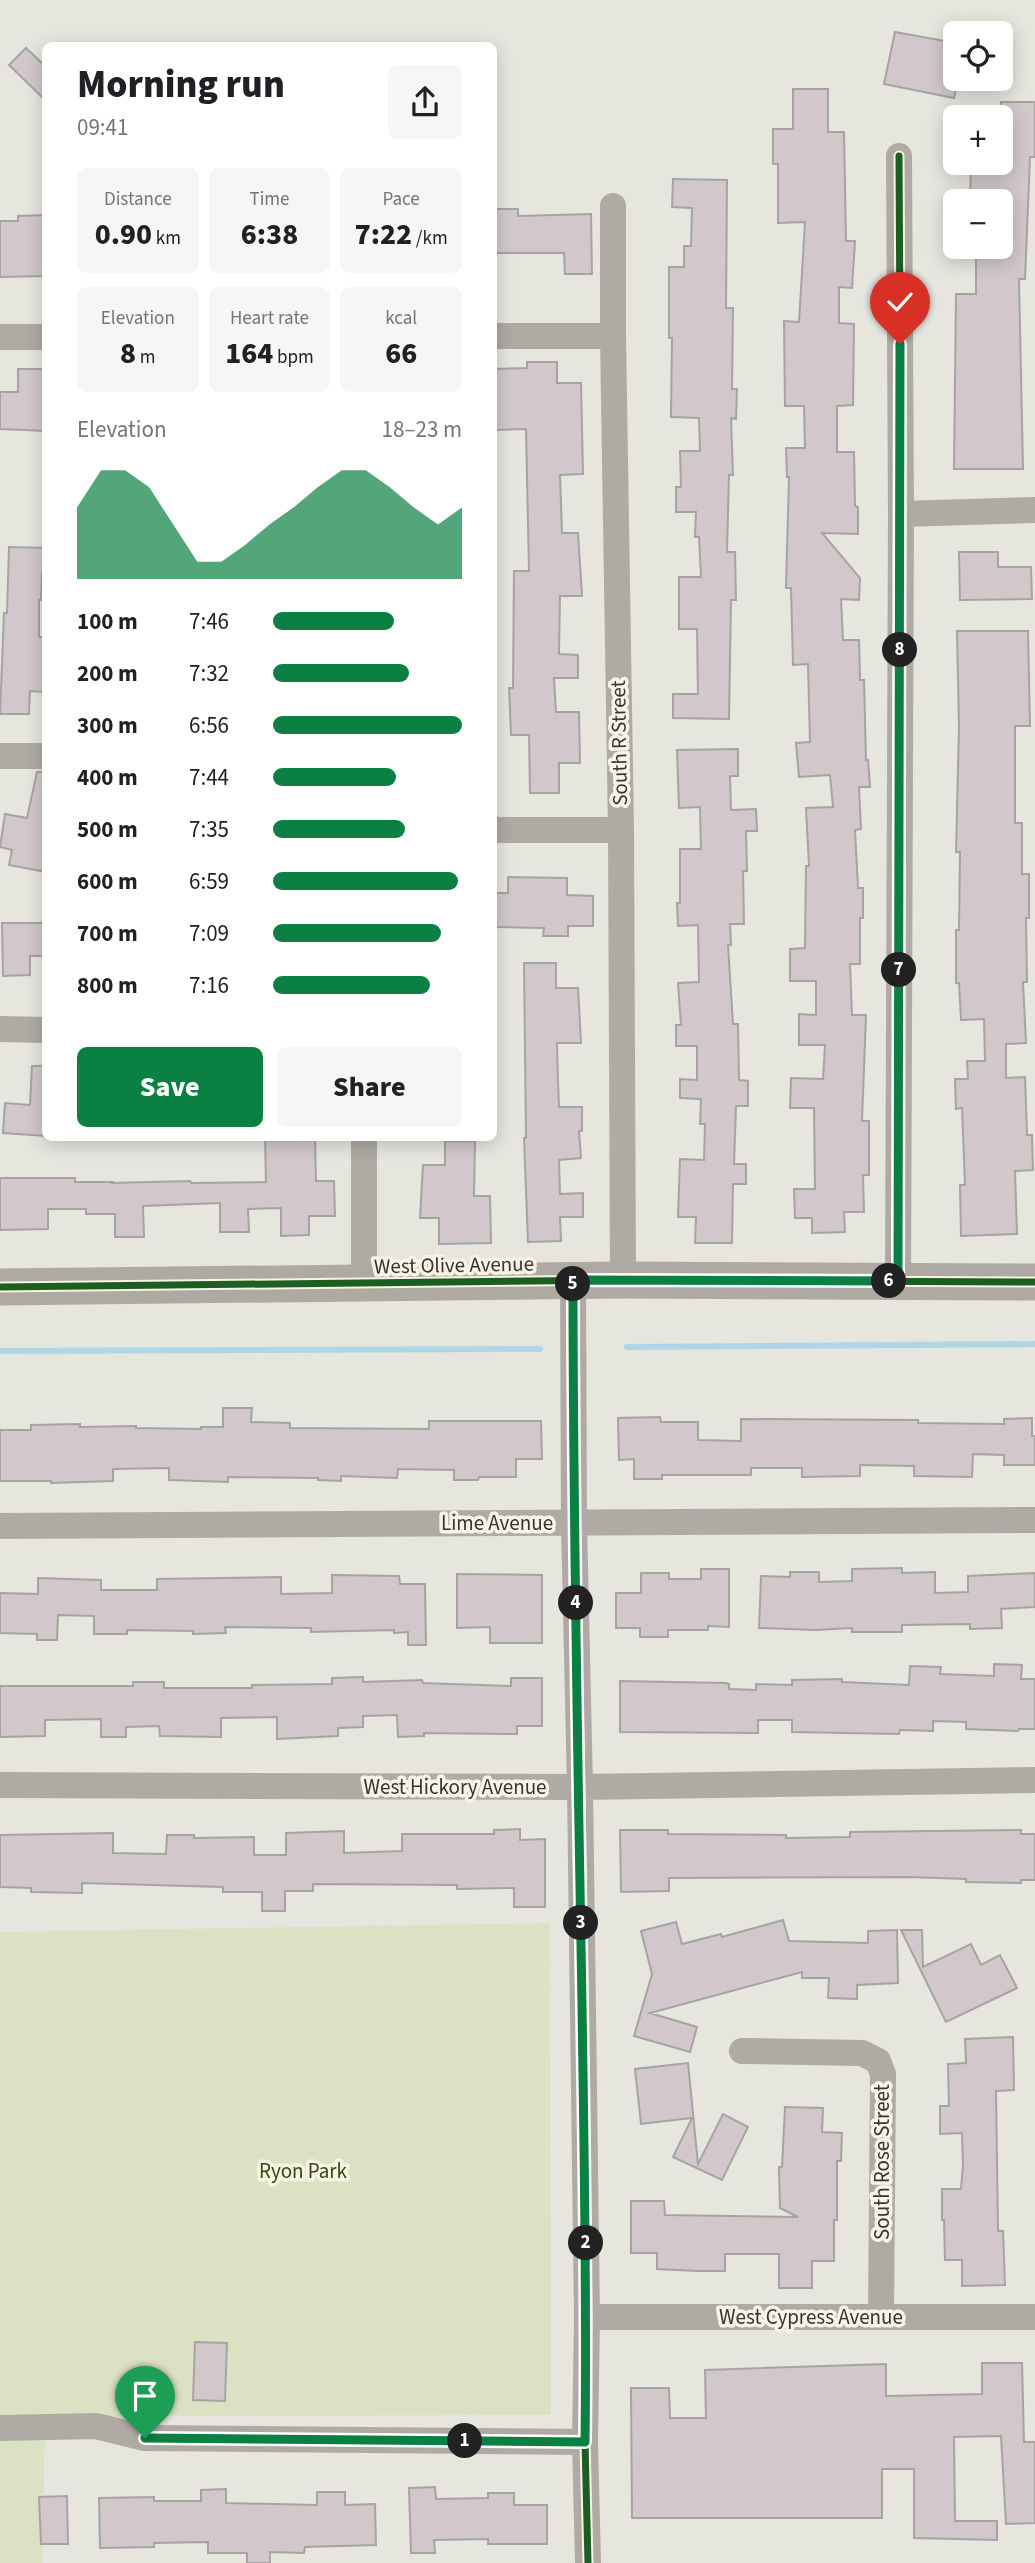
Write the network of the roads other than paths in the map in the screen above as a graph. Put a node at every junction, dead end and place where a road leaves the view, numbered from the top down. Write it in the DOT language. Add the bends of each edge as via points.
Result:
graph roads {
  1 [pos="899,156"];
  2 [pos="613,206"];
  3 [pos="497,336"];
  4 [pos="613,336"];
  5 [pos="0,337"];
  6 [pos="42,337"];
  7 [pos="1035,510"];
  8 [pos="901,514"];
  9 [pos="0,756"];
  10 [pos="42,756"];
  11 [pos="497,830"];
  12 [pos="621,830"];
  13 [pos="0,1029"];
  14 [pos="42,1030"];
  15 [pos="364,1141"];
  16 [pos="573,1280"];
  17 [pos="622,1280"];
  18 [pos="898,1281"];
  19 [pos="1035,1282"];
  20 [pos="364,1284"];
  21 [pos="0,1287"];
  22 [pos="1035,1520"];
  23 [pos="574,1523"];
  24 [pos="0,1525"];
  25 [pos="1035,1780"];
  26 [pos="0,1785"];
  27 [pos="580,1787"];
  28 [pos="742,2051"];
  29 [pos="587,2317"];
  30 [pos="881,2317"];
  31 [pos="1035,2317"];
  32 [pos="0,2428"];
  33 [pos="585,2442"];
  34 [pos="588,2563"];
  1 -- 8 [label="street"];
  2 -- 4 [label="street, South R Street"];
  3 -- 4 [label="street"];
  4 -- 12 [label="street, South R Street"];
  5 -- 6 [label="street"];
  7 -- 8 [label="street"];
  8 -- 18 [label="street"];
  9 -- 10 [label="street"];
  11 -- 12 [label="street"];
  12 -- 17 [label="street, South R Street"];
  13 -- 14 [label="street"];
  15 -- 20 [label="street"];
  16 -- 17 [label="street, West Olive Avenue"];
  16 -- 20 [label="street, West Olive Avenue"];
  16 -- 23 [label="street"];
  17 -- 18 [label="street, West Olive Avenue"];
  18 -- 19 [label="street, West Olive Avenue"];
  20 -- 21 [label="street, West Olive Avenue"];
  22 -- 23 [label="street, Lime Avenue"];
  23 -- 24 [label="street, Lime Avenue"];
  23 -- 27 [label="street"];
  25 -- 27 [label="street, West Hickory Avenue"];
  26 -- 27 [label="street, West Hickory Avenue"];
  27 -- 29 [label="street"];
  28 -- 30 [label="street, South Rose Street" via="862,2053 878,2061 883,2074"];
  29 -- 30 [label="street, West Cypress Avenue"];
  29 -- 33 [label="street"];
  30 -- 31 [label="street, West Cypress Avenue"];
  32 -- 33 [label="street" via="96,2426 145,2438"];
  33 -- 34 [label="street"];
}
